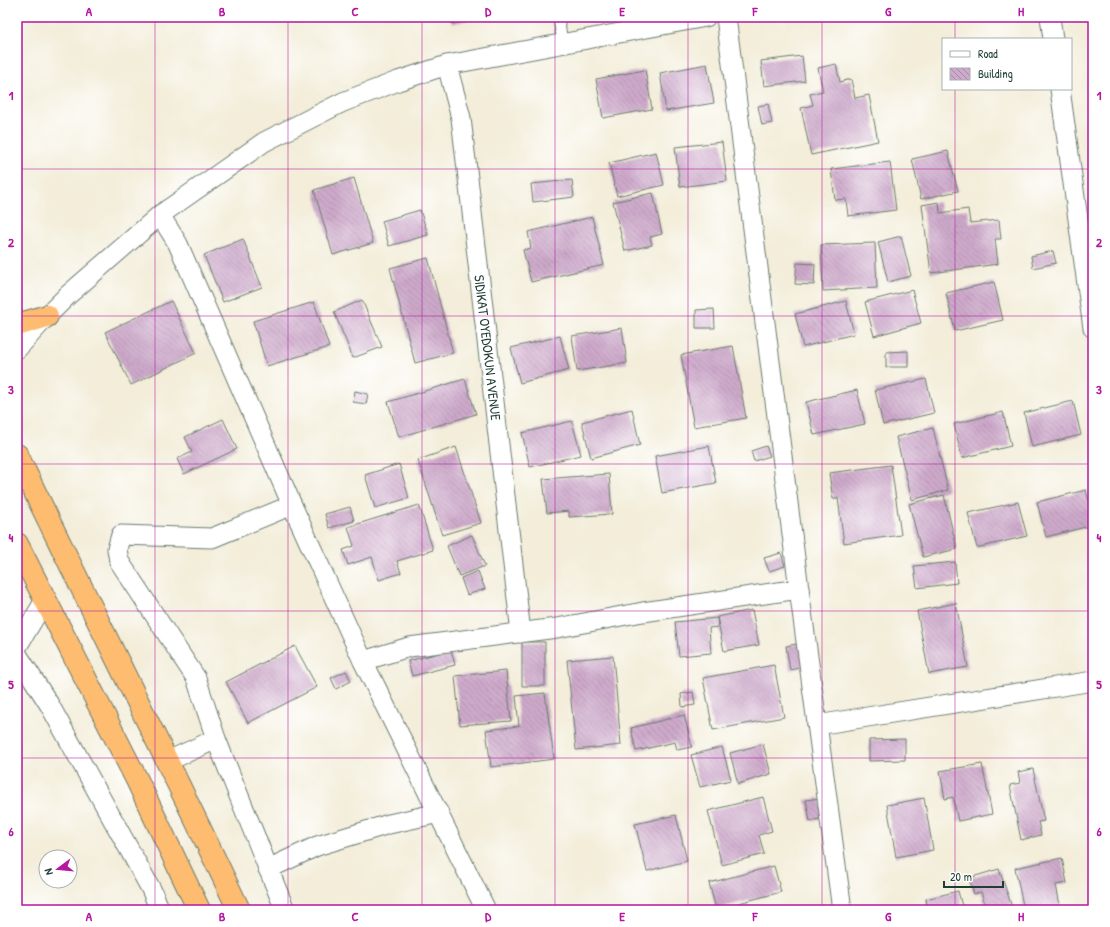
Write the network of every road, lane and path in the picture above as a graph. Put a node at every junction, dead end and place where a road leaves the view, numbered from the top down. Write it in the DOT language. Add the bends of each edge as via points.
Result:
graph roads {
  1 [pos="558,17"];
  2 [pos="706,17"];
  3 [pos="726,17"];
  4 [pos="1050,17"];
  5 [pos="1053,38"];
  6 [pos="563,43"];
  7 [pos="447,65"];
  8 [pos="1060,90"];
  9 [pos="160,215"];
  10 [pos="47,316"];
  11 [pos="17,325"];
  12 [pos="1093,328"];
  13 [pos="17,349"];
  14 [pos="17,455"];
  15 [pos="292,505"];
  16 [pos="17,544"];
  17 [pos="799,589"];
  18 [pos="45,600"];
  19 [pos="521,633"];
  20 [pos="17,647"];
  21 [pos="17,654"];
  22 [pos="363,661"];
  23 [pos="1093,681"];
  24 [pos="817,726"];
  25 [pos="216,739"];
  26 [pos="168,761"];
  27 [pos="439,813"];
  28 [pos="268,869"];
  29 [pos="160,910"];
  30 [pos="199,910"];
  31 [pos="239,910"];
  32 [pos="284,910"];
  33 [pos="486,910"];
  34 [pos="842,910"];
  1 -- 6 [label="lane"];
  2 -- 6 [label="street"];
  3 -- 17 [label="street"];
  4 -- 5 [label="street"];
  6 -- 7 [label="street"];
  7 -- 9 [label="street" via="343,102 264,142"];
  7 -- 19 [label="street, SIDIKAT OYEDOKUN AVENUE" via="462,118"];
  8 -- 12 [label="street"];
  9 -- 10 [label="street"];
  9 -- 15 [label="street" via="178,244"];
  10 -- 11 [label="highway"];
  10 -- 13 [label="street"];
  14 -- 26 [label="highway"];
  15 -- 22 [label="street"];
  15 -- 25 [label="street" via="212,538 120,535 117,549 119,561 196,678"];
  16 -- 18 [label="highway"];
  17 -- 19 [label="street"];
  17 -- 24 [label="street"];
  18 -- 20 [label="street"];
  18 -- 30 [label="highway" via="137,780"];
  19 -- 22 [label="street" via="409,647"];
  21 -- 29 [label="street" via="49,704 151,889"];
  22 -- 27 [label="street"];
  23 -- 24 [label="street"];
  24 -- 34 [label="street"];
  25 -- 26 [label="street"];
  25 -- 28 [label="street"];
  26 -- 31 [label="highway"];
  27 -- 28 [label="street" via="389,824 317,846"];
  27 -- 33 [label="street"];
  28 -- 32 [label="street"];
}
